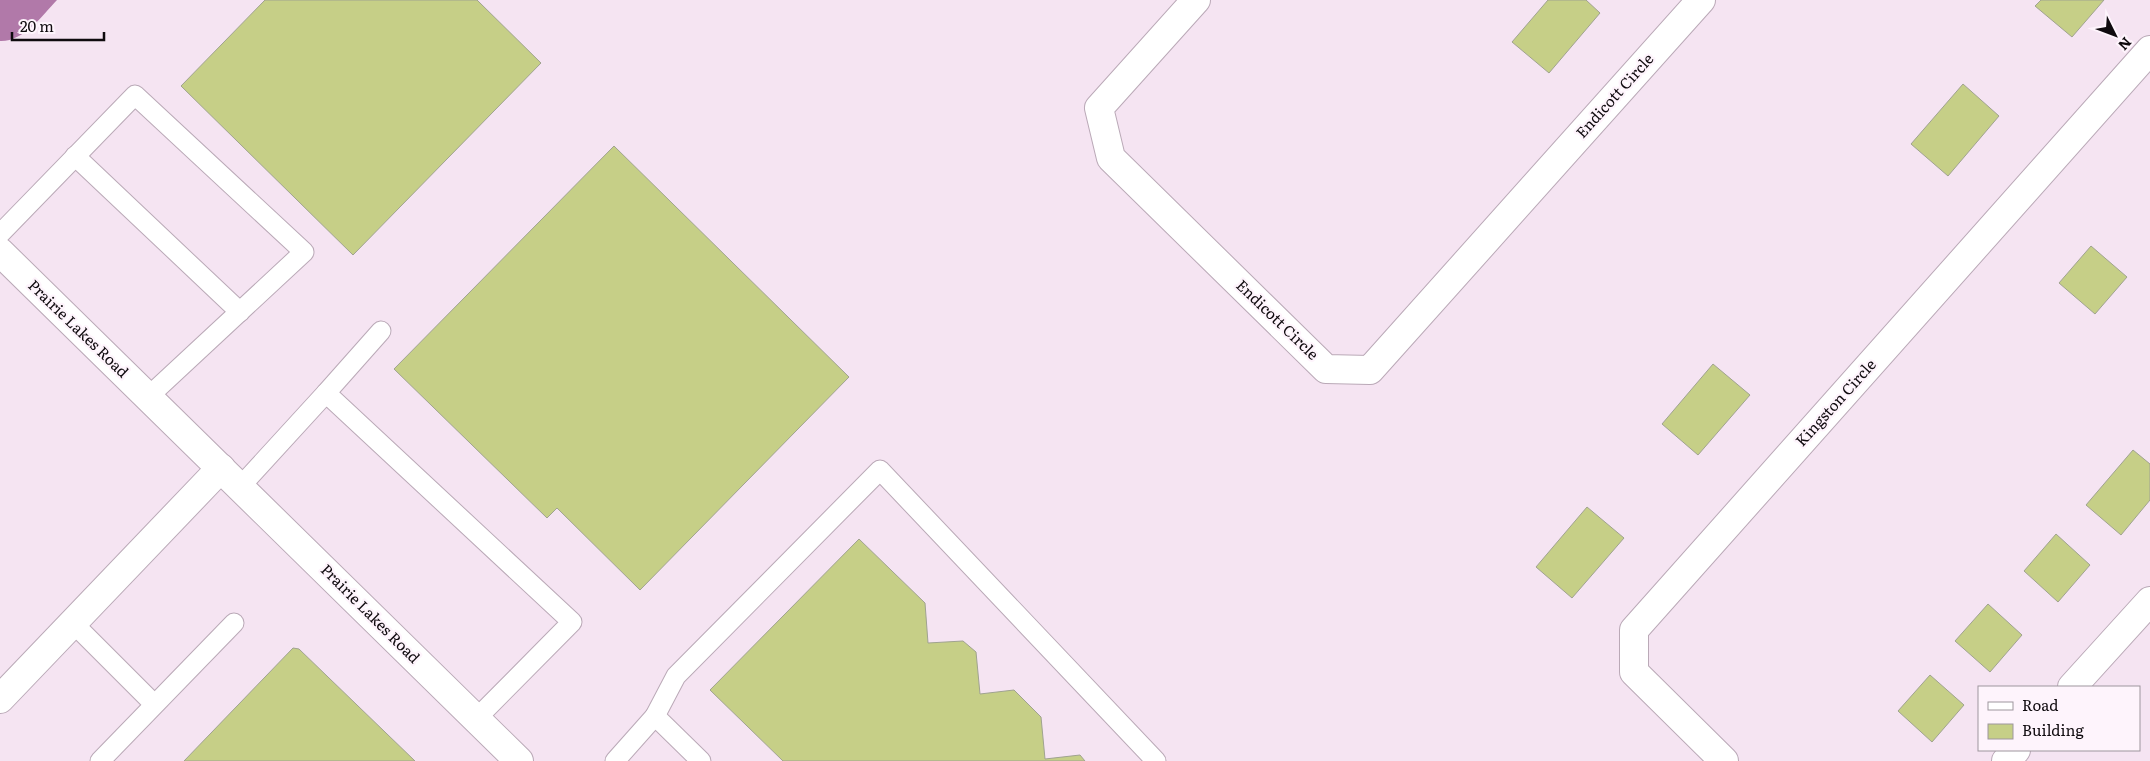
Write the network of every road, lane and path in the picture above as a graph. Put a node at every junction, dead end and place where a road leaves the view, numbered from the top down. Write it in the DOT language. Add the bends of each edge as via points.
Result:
graph roads {
  1 [pos="1196,0"];
  2 [pos="1701,0"];
  3 [pos="2150,50"];
  4 [pos="75,156"];
  5 [pos="0,234"];
  6 [pos="0,252"];
  7 [pos="240,312"];
  8 [pos="381,331"];
  9 [pos="326,393"];
  10 [pos="148,397"];
  11 [pos="220,468"];
  12 [pos="240,487"];
  13 [pos="2150,601"];
  14 [pos="73,622"];
  15 [pos="234,623"];
  16 [pos="2073,686"];
  17 [pos="0,699"];
  18 [pos="154,704"];
  19 [pos="655,716"];
  20 [pos="476,719"];
  21 [pos="2015,751"];
  22 [pos="100,761"];
  23 [pos="519,761"];
  24 [pos="615,761"];
  25 [pos="701,761"];
  26 [pos="1156,761"];
  27 [pos="1724,761"];
  28 [pos="2006,761"];
  1 -- 2 [label="street, Endicott Circle" via="1099,108 1111,158 1326,368 1370,370"];
  3 -- 27 [label="street, Kingston Circle" via="1634,630 1634,672"];
  4 -- 5 [label="lane"];
  4 -- 7 [label="lane"];
  4 -- 7 [label="lane" via="136,95 304,252"];
  6 -- 10 [label="street, Prairie Lakes Road"];
  7 -- 10 [label="lane"];
  8 -- 9 [label="lane"];
  9 -- 12 [label="lane"];
  9 -- 20 [label="lane" via="572,622"];
  10 -- 11 [label="street, Prairie Lakes Road"];
  11 -- 12 [label="street, Prairie Lakes Road"];
  11 -- 14 [label="street"];
  12 -- 20 [label="street, Prairie Lakes Road"];
  13 -- 16 [label="street"];
  14 -- 17 [label="street"];
  14 -- 18 [label="lane"];
  15 -- 18 [label="lane"];
  18 -- 22 [label="lane"];
  19 -- 24 [label="lane"];
  19 -- 25 [label="lane"];
  19 -- 26 [label="lane" via="676,676 880,470"];
  20 -- 23 [label="street, Prairie Lakes Road"];
  21 -- 28 [label="street"];
}
